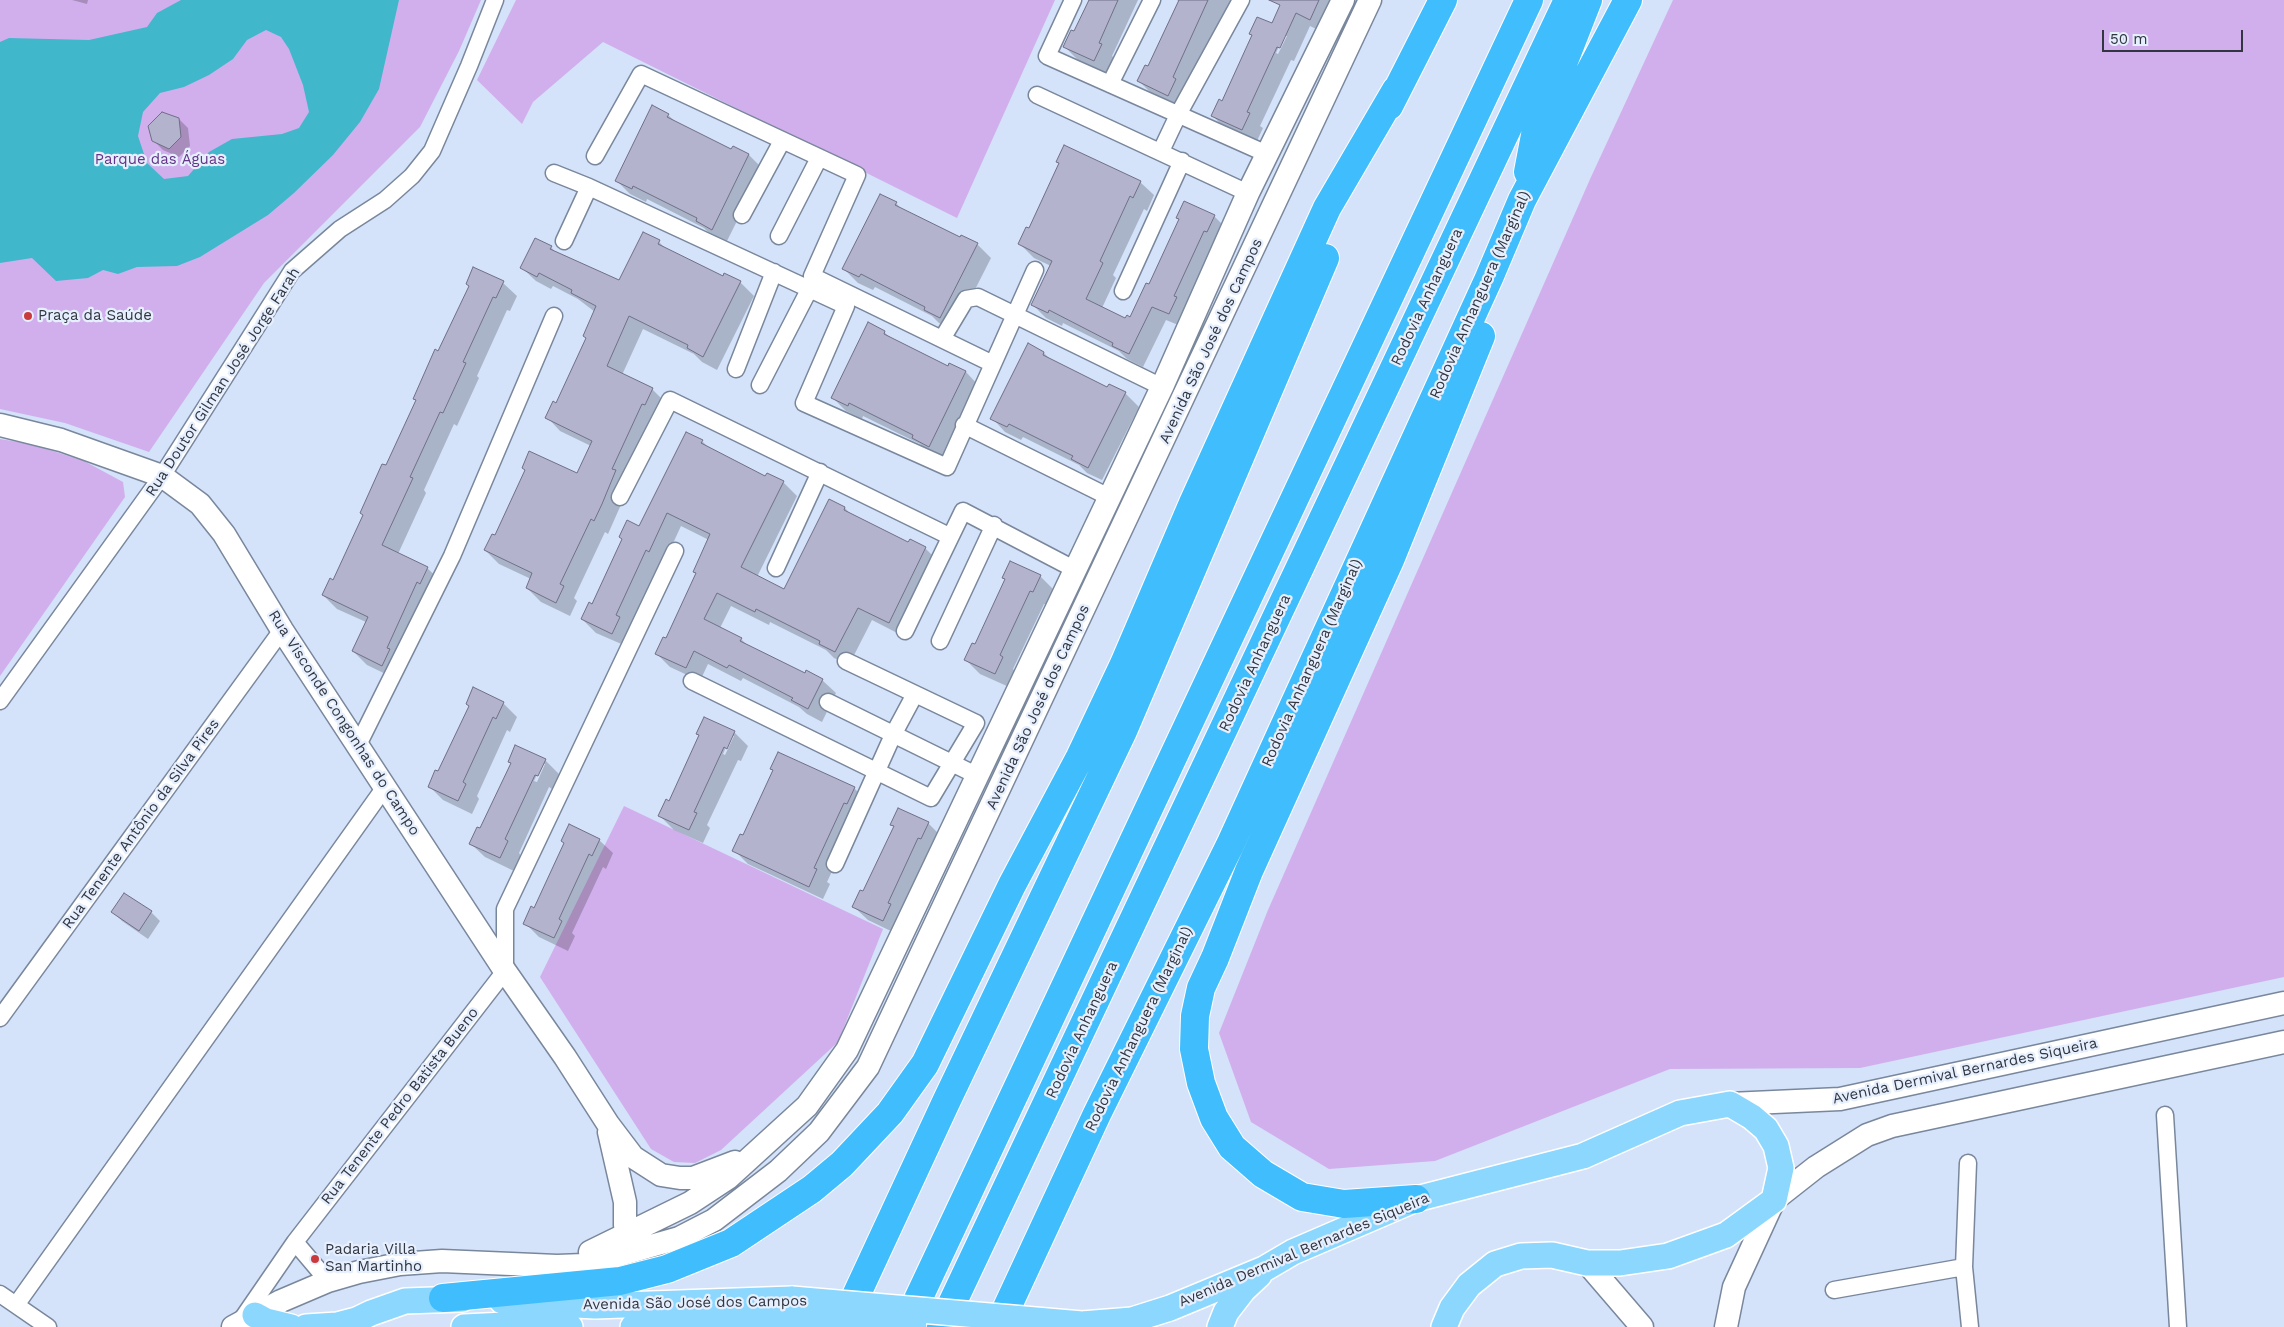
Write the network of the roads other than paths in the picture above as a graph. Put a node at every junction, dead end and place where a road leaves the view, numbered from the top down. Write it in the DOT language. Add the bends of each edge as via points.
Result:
graph roads {
  1 [pos="495,0"];
  2 [pos="1073,0"];
  3 [pos="1152,0"];
  4 [pos="1241,0"];
  5 [pos="1343,0"];
  6 [pos="1370,0"];
  7 [pos="1443,0"];
  8 [pos="1529,0"];
  9 [pos="1568,0"];
  10 [pos="1588,0"];
  11 [pos="1628,0"];
  12 [pos="1110,84"];
  13 [pos="1396,90"];
  14 [pos="1037,95"];
  15 [pos="1178,113"];
  16 [pos="782,141"];
  17 [pos="1161,151"];
  18 [pos="1267,154"];
  19 [pos="595,156"];
  20 [pos="820,158"];
  21 [pos="1182,161"];
  22 [pos="554,173"];
  23 [pos="589,186"];
  24 [pos="1248,192"];
  25 [pos="1522,200"];
  26 [pos="742,215"];
  27 [pos="778,236"];
  28 [pos="564,240"];
  29 [pos="1035,270"];
  30 [pos="774,272"];
  31 [pos="1489,278"];
  32 [pos="810,288"];
  33 [pos="1123,291"];
  34 [pos="1014,314"];
  35 [pos="554,316"];
  36 [pos="942,339"];
  37 [pos="993,364"];
  38 [pos="736,369"];
  39 [pos="760,385"];
  40 [pos="1162,387"];
  41 [pos="0,425"];
  42 [pos="964,426"];
  43 [pos="820,472"];
  44 [pos="162,476"];
  45 [pos="620,497"];
  46 [pos="1109,497"];
  47 [pos="994,525"];
  48 [pos="950,536"];
  49 [pos="675,551"];
  50 [pos="776,568"];
  51 [pos="1074,569"];
  52 [pos="282,630"];
  53 [pos="905,631"];
  54 [pos="940,641"];
  55 [pos="846,661"];
  56 [pos="692,681"];
  57 [pos="914,694"];
  58 [pos="0,701"];
  59 [pos="828,702"];
  60 [pos="893,735"];
  61 [pos="358,745"];
  62 [pos="953,765"];
  63 [pos="878,772"];
  64 [pos="976,775"];
  65 [pos="384,787"];
  66 [pos="835,864"];
  67 [pos="505,971"];
  68 [pos="2284,1003"];
  69 [pos="0,1018"];
  70 [pos="2284,1042"];
  71 [pos="1730,1104"];
  72 [pos="2165,1115"];
  73 [pos="608,1124"];
  74 [pos="758,1151"];
  75 [pos="1968,1162"];
  76 [pos="1416,1199"];
  77 [pos="1774,1200"];
  78 [pos="295,1242"];
  79 [pos="631,1244"];
  80 [pos="1587,1263"];
  81 [pos="1964,1267"];
  82 [pos="1264,1269"];
  83 [pos="328,1281"];
  84 [pos="1834,1290"];
  85 [pos="0,1294"];
  86 [pos="442,1298"];
  87 [pos="16,1305"];
  88 [pos="790,1308"];
  89 [pos="242,1322"];
  90 [pos="349,1324"];
  91 [pos="1082,1324"];
  92 [pos="504,1326"];
  93 [pos="48,1327"];
  94 [pos="291,1327"];
  95 [pos="306,1327"];
  96 [pos="464,1327"];
  97 [pos="570,1327"];
  98 [pos="633,1327"];
  99 [pos="842,1327"];
  100 [pos="905,1327"];
  101 [pos="914,1327"];
  102 [pos="941,1327"];
  103 [pos="998,1327"];
  104 [pos="1220,1327"];
  105 [pos="1444,1327"];
  106 [pos="1642,1327"];
  107 [pos="1726,1327"];
  108 [pos="1970,1327"];
  109 [pos="2178,1327"];
  1 -- 44 [label="street, Rua Doutor Gilman José Jorge Farah" via="432,151 412,176 385,200 340,229 292,271"];
  2 -- 12 [label="street" via="1047,56"];
  3 -- 12 [label="street"];
  4 -- 15 [label="street"];
  5 -- 18 [label="street, Avenida São José dos Campos"];
  6 -- 79 [label="street, Avenida São José dos Campos" via="868,1067 819,1132 778,1171 714,1220 679,1238"];
  7 -- 13 [label="highway"];
  8 -- 100 [label="highway"];
  9 -- 102 [label="highway, Rodovia Anhanguera"];
  10 -- 25 [label="highway" via="1535,135"];
  11 -- 25 [label="highway, Rodovia Anhanguera (Marginal)"];
  12 -- 15 [label="street"];
  13 -- 86 [label="highway" via="1327,208 1080,757 1012,885 925,1064 890,1113 842,1164 812,1189 731,1243 667,1268 620,1281"];
  13 -- 99 [label="highway" via="1123,731"];
  14 -- 17 [label="street"];
  15 -- 17 [label="street"];
  15 -- 18 [label="street"];
  16 -- 19 [label="street" via="641,74"];
  16 -- 20 [label="street"];
  16 -- 26 [label="street"];
  17 -- 21 [label="street"];
  18 -- 24 [label="street, Avenida São José dos Campos"];
  20 -- 27 [label="street"];
  20 -- 36 [label="street" via="858,175 812,276"];
  21 -- 24 [label="street"];
  21 -- 33 [label="street"];
  22 -- 23 [label="street"];
  23 -- 28 [label="street"];
  23 -- 30 [label="street"];
  24 -- 40 [label="street, Avenida São José dos Campos"];
  25 -- 31 [label="highway, Rodovia Anhanguera (Marginal)"];
  29 -- 34 [label="street"];
  30 -- 32 [label="street"];
  30 -- 38 [label="street"];
  31 -- 76 [label="highway" via="1480,339 1390,560 1249,871 1201,988 1195,1016 1194,1049 1201,1083 1214,1118 1232,1147 1263,1174 1302,1197 1344,1204"];
  31 -- 103 [label="highway, Rodovia Anhanguera (Marginal)" via="1230,845 1097,1114"];
  32 -- 39 [label="street"];
  32 -- 42 [label="street" via="846,306 804,404 947,467"];
  34 -- 36 [label="street" via="972,296 966,299"];
  34 -- 37 [label="street"];
  34 -- 40 [label="street"];
  35 -- 61 [label="street" via="452,556"];
  36 -- 37 [label="street"];
  37 -- 42 [label="street"];
  40 -- 46 [label="street, Avenida São José dos Campos"];
  41 -- 44 [label="street, Rua Visconde Congonhas do Campo" via="61,440"];
  42 -- 46 [label="street"];
  43 -- 45 [label="street" via="670,400"];
  43 -- 48 [label="street"];
  43 -- 50 [label="street"];
  44 -- 52 [label="street, Rua Visconde Congonhas do Campo" via="200,504 224,534"];
  44 -- 58 [label="street, Rua Doutor Gilman José Jorge Farah"];
  46 -- 51 [label="street, Avenida São José dos Campos"];
  47 -- 48 [label="street" via="963,511"];
  47 -- 51 [label="street"];
  47 -- 54 [label="street"];
  48 -- 53 [label="street"];
  49 -- 67 [label="street" via="505,909"];
  51 -- 64 [label="street, Avenida São José dos Campos"];
  52 -- 61 [label="street, Rua Visconde Congonhas do Campo"];
  52 -- 69 [label="street, Rua Tenente Antônio da Silva Pires"];
  55 -- 57 [label="street"];
  56 -- 63 [label="street"];
  57 -- 60 [label="street"];
  57 -- 62 [label="street" via="976,723"];
  59 -- 60 [label="street"];
  60 -- 62 [label="street"];
  60 -- 63 [label="street"];
  61 -- 65 [label="street, Rua Visconde Congonhas do Campo"];
  62 -- 63 [label="street" via="932,798"];
  62 -- 64 [label="street"];
  63 -- 66 [label="street"];
  64 -- 74 [label="street, Avenida São José dos Campos" via="847,1050 807,1106"];
  65 -- 67 [label="street, Rua Visconde Congonhas do Campo"];
  65 -- 87 [label="street"];
  67 -- 73 [label="street, Rua Visconde Congonhas do Campo"];
  67 -- 78 [label="street, Rua Tenente Pedro Batista Bueno"];
  68 -- 71 [label="street, Avenida Dermival Bernardes Siqueira" via="1840,1099"];
  70 -- 77 [label="street" via="1892,1126 1846,1146"];
  71 -- 76 [label="main road, Avenida Dermival Bernardes Siqueira" via="1680,1113 1583,1156"];
  71 -- 77 [label="main road" via="1766,1129 1776,1146 1781,1168"];
  72 -- 109 [label="street"];
  73 -- 74 [label="street, Rua Visconde Congonhas do Campo" via="633,1157 662,1174 680,1178 699,1176"];
  73 -- 79 [label="street, Rua Visconde Congonhas do Campo"];
  74 -- 79 [label="street, Avenida São José dos Campos" via="728,1178"];
  75 -- 81 [label="street"];
  76 -- 82 [label="main road, Avenida Dermival Bernardes Siqueira" via="1293,1252"];
  77 -- 80 [label="main road" via="1726,1235 1702,1245 1649,1259"];
  77 -- 107 [label="street" via="1734,1287"];
  78 -- 83 [label="street"];
  78 -- 89 [label="street, Rua Tenente Pedro Batista Bueno"];
  79 -- 83 [label="street, Avenida São José dos Campos" via="557,1266 442,1261 367,1270"];
  80 -- 105 [label="main road" via="1552,1255 1521,1256 1495,1264 1469,1285 1452,1308"];
  80 -- 106 [label="street"];
  81 -- 84 [label="street"];
  81 -- 108 [label="street"];
  82 -- 91 [label="main road, Avenida Dermival Bernardes Siqueira" via="1170,1308 1132,1320"];
  82 -- 104 [label="main road" via="1226,1312"];
  83 -- 89 [label="street, Avenida São José dos Campos"];
  85 -- 87 [label="street"];
  86 -- 88 [label="main road, Avenida São José dos Campos" via="595,1306"];
  86 -- 90 [label="main road, Avenida São José dos Campos" via="405,1301"];
  87 -- 93 [label="street"];
  88 -- 91 [label="main road, Avenida São José dos Campos, bridge"];
  88 -- 98 [label="main road, Avenida São José dos Campos" via="748,1316"];
  88 -- 101 [label="main road, Avenida São José dos Campos, bridge"];
  89 -- 94 [label="main road" via="266,1321"];
  90 -- 95 [label="main road, Avenida São José dos Campos"];
  92 -- 96 [label="main road, Avenida São José dos Campos"];
  92 -- 97 [label="main road, Avenida São José dos Campos"];
}
